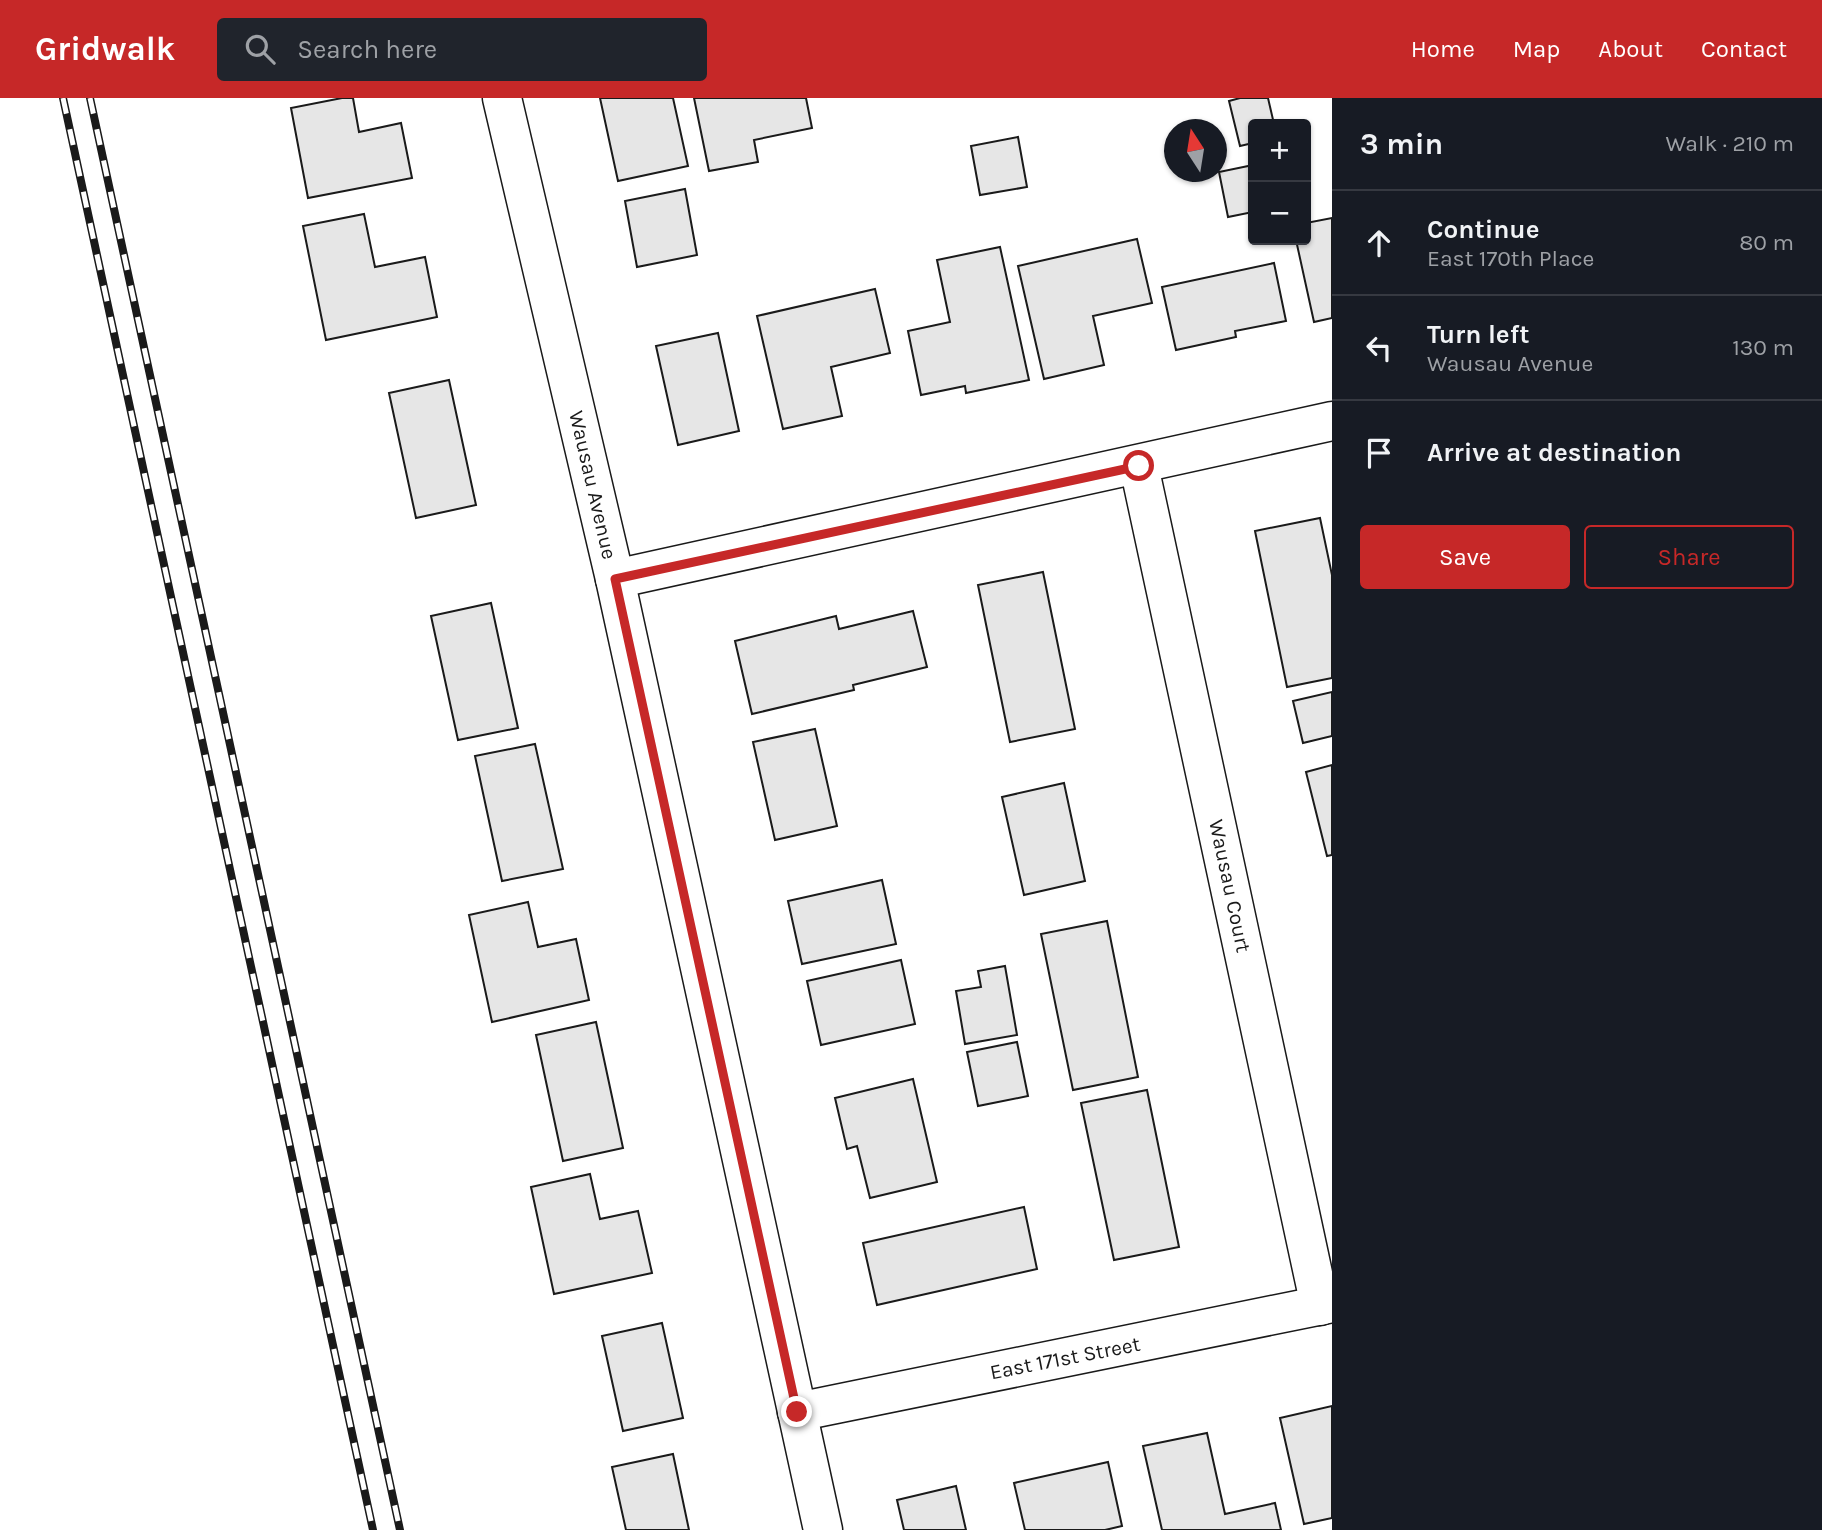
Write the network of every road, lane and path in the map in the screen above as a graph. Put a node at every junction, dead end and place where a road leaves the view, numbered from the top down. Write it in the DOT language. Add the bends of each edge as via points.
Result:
graph roads {
  1 [pos="502,98"];
  2 [pos="1332,421"];
  3 [pos="1139,466"];
  4 [pos="615,579"];
  5 [pos="1326,1305"];
  6 [pos="797,1412"];
  7 [pos="823,1530"];
  1 -- 4 [label="street, Wausau Avenue"];
  2 -- 3 [label="street"];
  3 -- 4 [label="street"];
  3 -- 5 [label="street, Wausau Court"];
  4 -- 6 [label="street, Wausau Avenue"];
  5 -- 6 [label="street, East 171st Street"];
  6 -- 7 [label="street, Wausau Avenue"];
}
